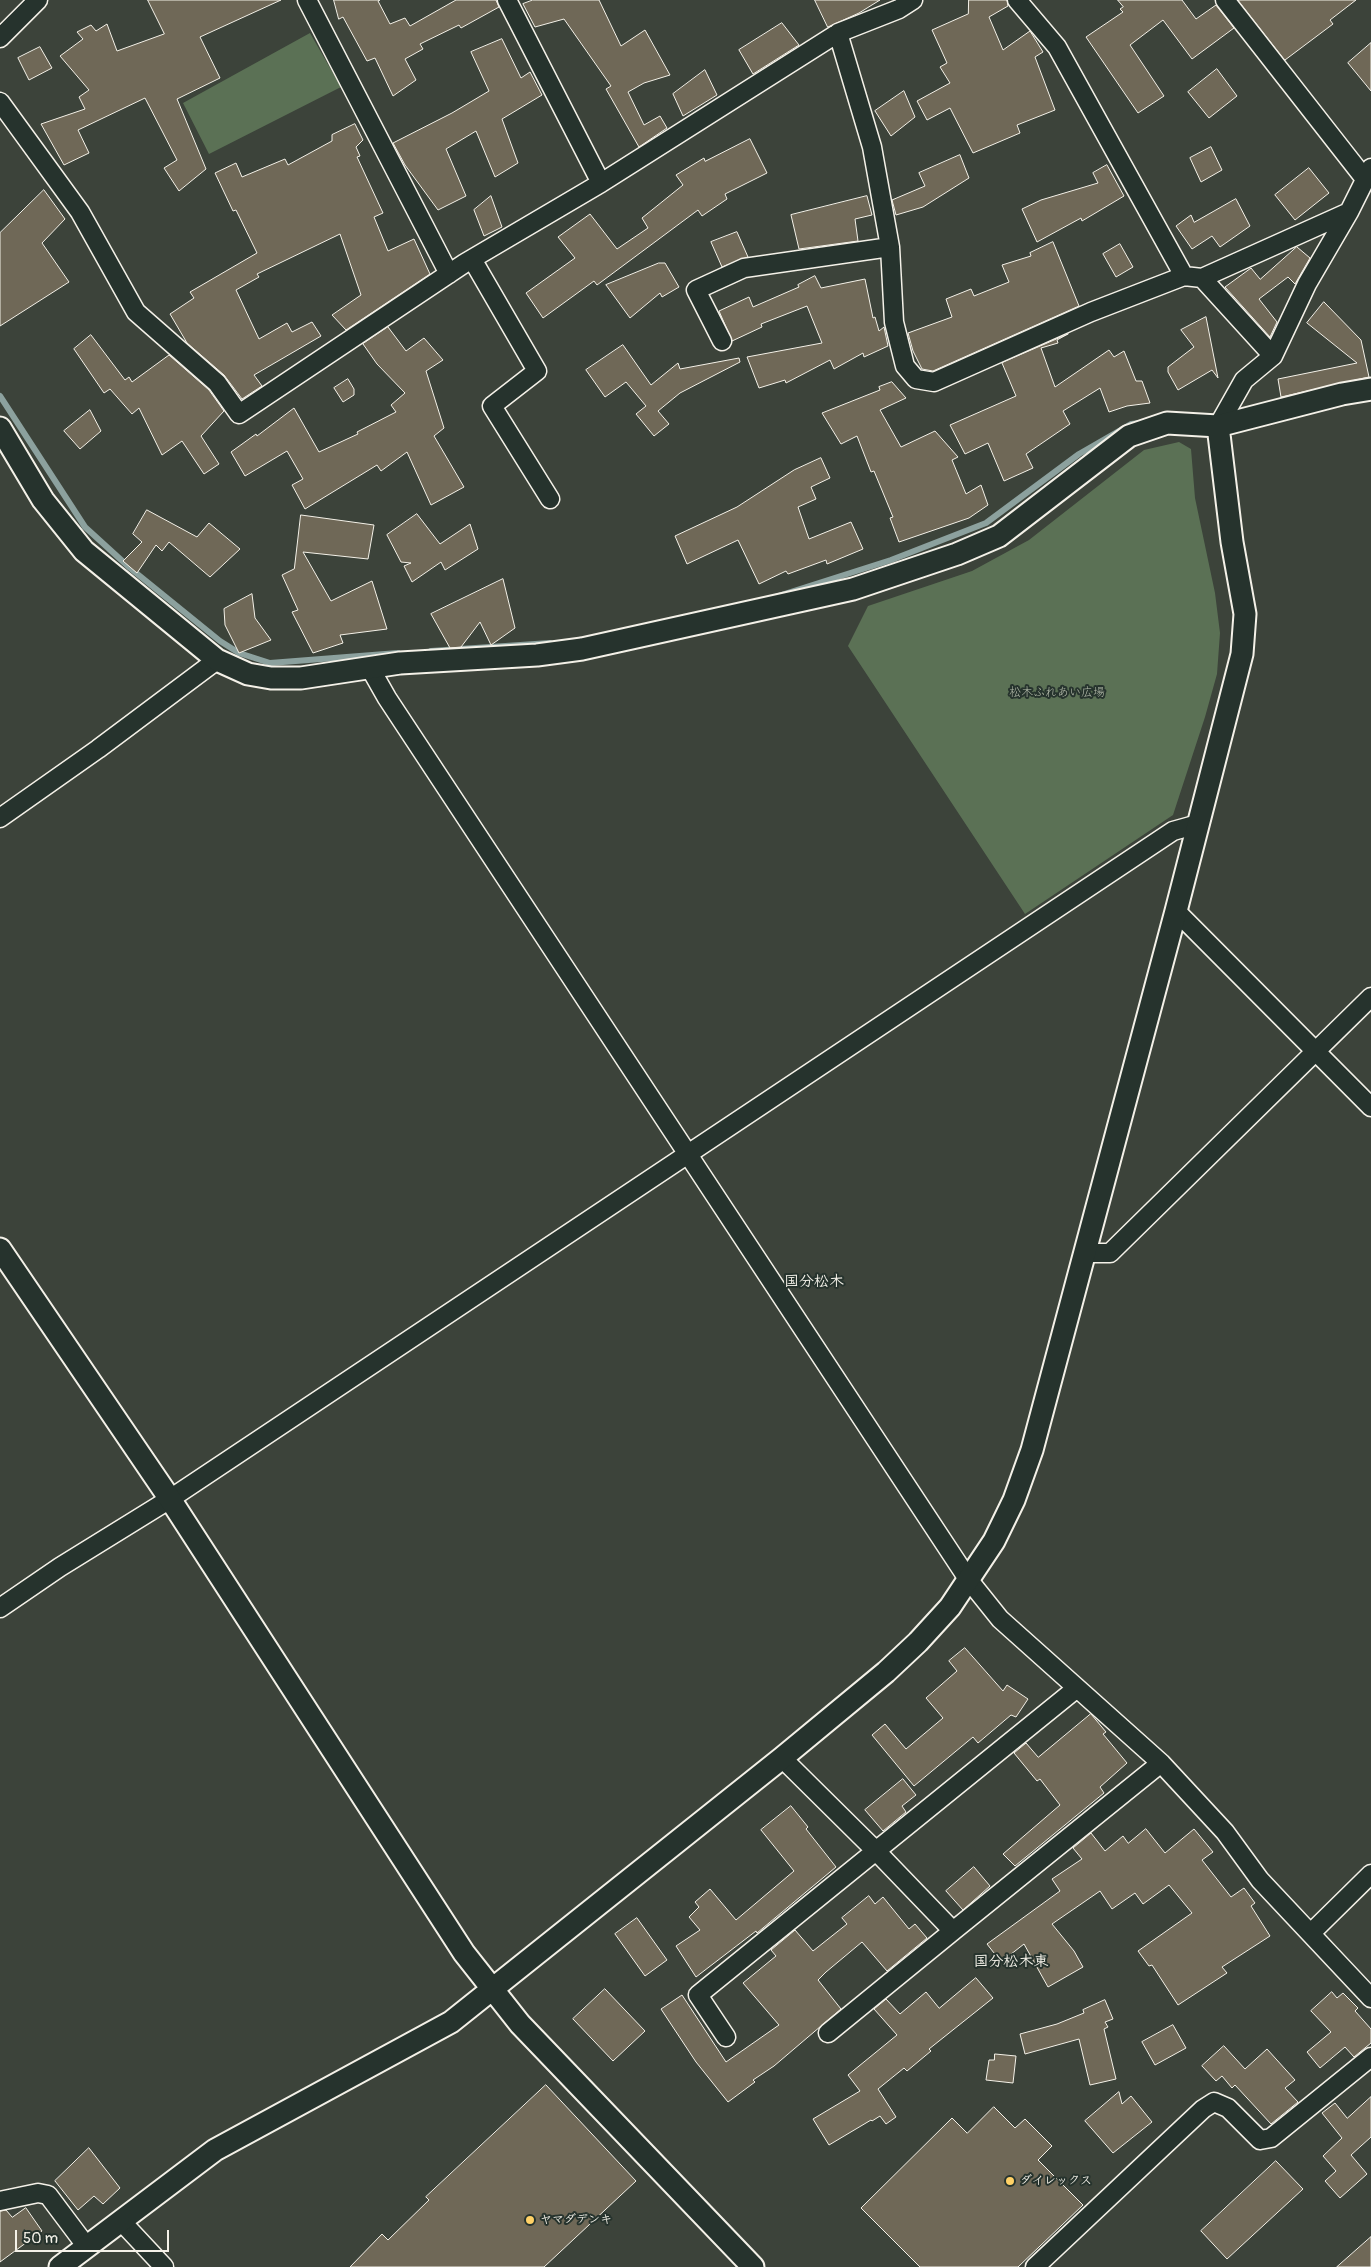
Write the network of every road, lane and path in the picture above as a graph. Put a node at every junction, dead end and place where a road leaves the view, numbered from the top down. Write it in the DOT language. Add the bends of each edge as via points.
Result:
graph roads {
  1 [pos="38,0"];
  2 [pos="307,0"];
  3 [pos="507,0"];
  4 [pos="1017,0"];
  5 [pos="1225,0"];
  6 [pos="902,3"];
  7 [pos="838,33"];
  8 [pos="0,38"];
  9 [pos="0,102"];
  10 [pos="1368,174"];
  11 [pos="601,183"];
  12 [pos="1349,212"];
  13 [pos="890,247"];
  14 [pos="472,259"];
  15 [pos="449,274"];
  16 [pos="1184,276"];
  17 [pos="1202,278"];
  18 [pos="722,341"];
  19 [pos="1273,356"];
  20 [pos="1371,389"];
  21 [pos="1218,426"];
  22 [pos="0,428"];
  23 [pos="550,499"];
  24 [pos="218,660"];
  25 [pos="370,668"];
  26 [pos="0,818"];
  27 [pos="1198,824"];
  28 [pos="1176,911"];
  29 [pos="1371,997"];
  30 [pos="1315,1051"];
  31 [pos="1371,1107"];
  32 [pos="688,1152"];
  33 [pos="0,1249"];
  34 [pos="1084,1253"];
  35 [pos="170,1499"];
  36 [pos="968,1578"];
  37 [pos="0,1608"];
  38 [pos="1076,1688"];
  39 [pos="782,1758"];
  40 [pos="1161,1763"];
  41 [pos="877,1852"];
  42 [pos="1371,1874"];
  43 [pos="953,1931"];
  44 [pos="1311,1933"];
  45 [pos="492,1989"];
  46 [pos="1371,1998"];
  47 [pos="828,2033"];
  48 [pos="726,2037"];
  49 [pos="1371,2057"];
  50 [pos="0,2201"];
  51 [pos="122,2221"];
  52 [pos="87,2247"];
  53 [pos="60,2267"];
  54 [pos="164,2267"];
  55 [pos="753,2267"];
  56 [pos="1035,2267"];
  1 -- 8 [label="street"];
  2 -- 15 [label="street"];
  3 -- 11 [label="street"];
  4 -- 16 [label="street" via="1057,47"];
  5 -- 10 [label="street"];
  6 -- 7 [label="street"];
  7 -- 11 [label="street"];
  7 -- 13 [label="street" via="872,147"];
  9 -- 15 [label="street" via="80,212 136,312 217,383 239,414"];
  10 -- 12 [label="street"];
  11 -- 14 [label="street"];
  12 -- 17 [label="street"];
  12 -- 19 [label="street" via="1307,284"];
  13 -- 16 [label="street" via="894,322 905,366 916,379 934,382 1092,312"];
  13 -- 18 [label="street" via="744,268 696,290"];
  14 -- 15 [label="street"];
  14 -- 23 [label="street" via="537,371 492,406"];
  16 -- 17 [label="street"];
  17 -- 19 [label="street"];
  19 -- 21 [label="street" via="1244,380"];
  20 -- 21 [label="street"];
  21 -- 25 [label="street" via="1167,423 1129,436 999,536 957,554 853,589 582,650"];
  21 -- 27 [label="street" via="1232,542 1245,614 1236,677"];
  22 -- 24 [label="street" via="43,500 84,551"];
  24 -- 25 [label="street" via="248,674 272,678 301,678"];
  24 -- 26 [label="street"];
  25 -- 32 [label="street"];
  27 -- 28 [label="street"];
  27 -- 32 [label="street" via="1173,831"];
  28 -- 30 [label="street"];
  28 -- 34 [label="street"];
  29 -- 30 [label="street"];
  30 -- 31 [label="street"];
  30 -- 34 [label="street" via="1110,1253"];
  32 -- 35 [label="street"];
  32 -- 36 [label="street"];
  33 -- 35 [label="street"];
  34 -- 36 [label="street" via="1032,1450 998,1533"];
  35 -- 37 [label="street"];
  35 -- 45 [label="street" via="464,1953"];
  36 -- 38 [label="street" via="1000,1618"];
  36 -- 39 [label="street" via="950,1607 918,1642"];
  38 -- 40 [label="street"];
  38 -- 41 [label="street"];
  39 -- 41 [label="street"];
  39 -- 45 [label="street"];
  40 -- 43 [label="street"];
  40 -- 44 [label="street" via="1225,1832 1260,1880"];
  41 -- 43 [label="street"];
  41 -- 48 [label="street" via="698,1995"];
  42 -- 44 [label="street"];
  43 -- 47 [label="street"];
  44 -- 46 [label="street"];
  45 -- 51 [label="street" via="451,2022 215,2150"];
  45 -- 55 [label="street" via="520,2024"];
  49 -- 56 [label="street" via="1271,2138 1260,2140 1228,2108 1214,2102"];
  50 -- 52 [label="street" via="38,2193 48,2195"];
  51 -- 52 [label="street"];
  51 -- 54 [label="street"];
  52 -- 53 [label="street"];
}
